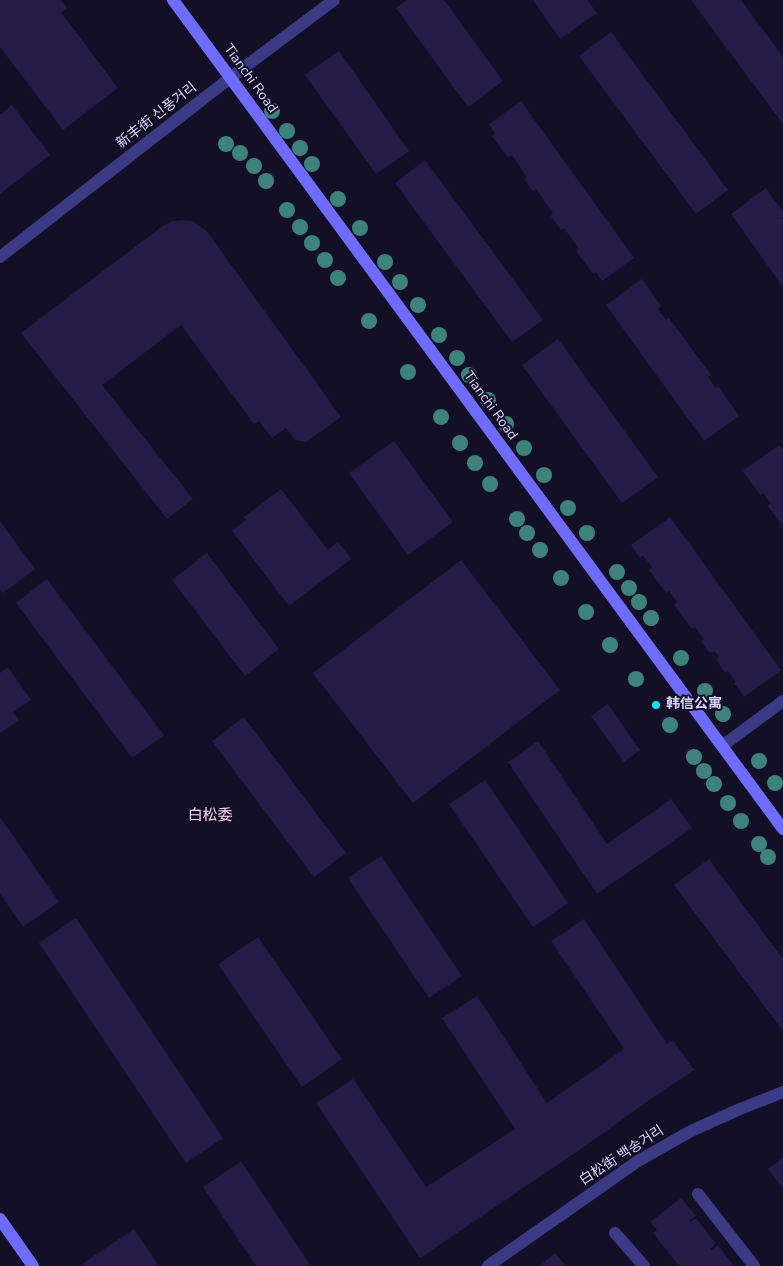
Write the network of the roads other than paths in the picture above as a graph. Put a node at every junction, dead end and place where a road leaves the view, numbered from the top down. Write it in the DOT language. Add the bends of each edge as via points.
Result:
graph roads {
  1 [pos="173,0"];
  2 [pos="334,0"];
  3 [pos="230,78"];
  4 [pos="0,257"];
  5 [pos="783,701"];
  6 [pos="722,746"];
  7 [pos="783,829"];
  8 [pos="783,1092"];
  9 [pos="698,1194"];
  10 [pos="0,1219"];
  11 [pos="615,1233"];
  12 [pos="33,1266"];
  13 [pos="488,1266"];
  14 [pos="644,1266"];
  15 [pos="754,1266"];
  1 -- 3 [label="street, Tianchi Road"];
  2 -- 3 [label="street, 新丰街 신풍거리"];
  3 -- 4 [label="street, 新丰街 신풍거리"];
  3 -- 6 [label="street, Tianchi Road"];
  5 -- 6 [label="street"];
  6 -- 7 [label="street, Tianchi Road"];
  8 -- 13 [label="street, 白松街 백송거리" via="691,1131 638,1161"];
  9 -- 15 [label="street"];
  10 -- 12 [label="street"];
  11 -- 14 [label="street"];
}
